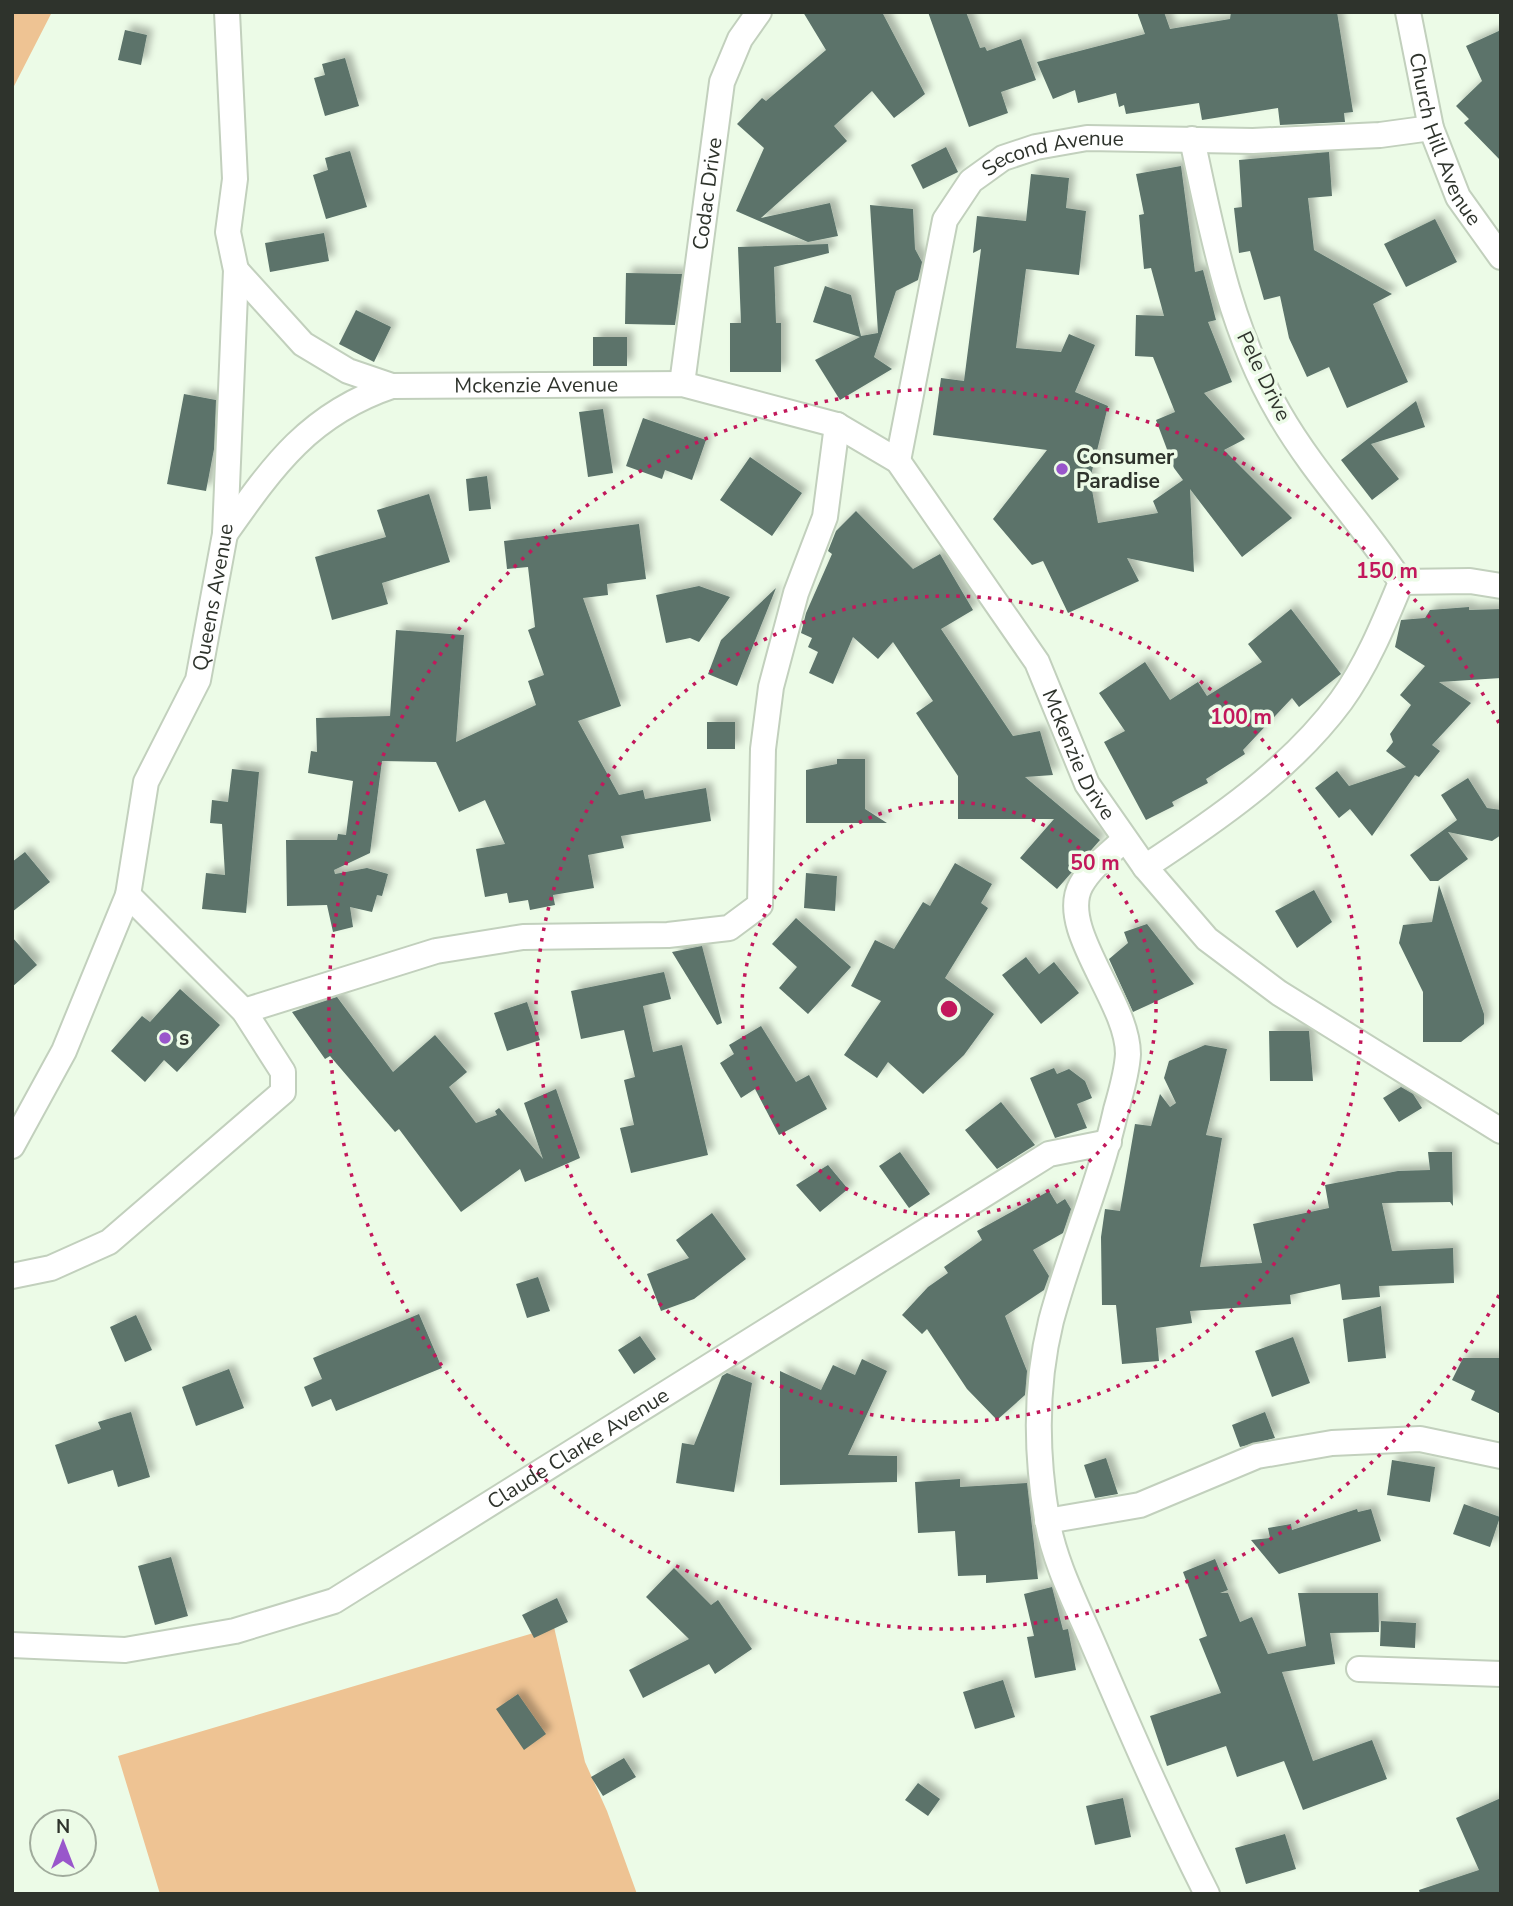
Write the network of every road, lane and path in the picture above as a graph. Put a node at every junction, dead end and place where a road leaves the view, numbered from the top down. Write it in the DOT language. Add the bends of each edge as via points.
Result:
graph roads {
  1 [pos="227,12"];
  2 [pos="759,12"];
  3 [pos="1409,12"];
  4 [pos="1431,128"];
  5 [pos="1192,139"];
  6 [pos="1501,257"];
  7 [pos="236,270"];
  8 [pos="682,384"];
  9 [pos="392,386"];
  10 [pos="836,425"];
  11 [pos="898,461"];
  12 [pos="225,534"];
  13 [pos="1401,582"];
  14 [pos="1501,586"];
  15 [pos="1124,840"];
  16 [pos="1145,867"];
  17 [pos="128,895"];
  18 [pos="244,1011"];
  19 [pos="1501,1132"];
  20 [pos="1109,1142"];
  21 [pos="12,1146"];
  22 [pos="12,1276"];
  23 [pos="1501,1456"];
  24 [pos="1047,1521"];
  25 [pos="12,1645"];
  26 [pos="1359,1669"];
  27 [pos="1501,1674"];
  28 [pos="1207,1894"];
  1 -- 7 [label="street, Queens Avenue" via="235,179 228,232"];
  2 -- 8 [label="street, Codac Drive" via="740,39 722,82"];
  3 -- 4 [label="street, Church Hill Avenue"];
  4 -- 5 [label="street, Second Avenue" via="1252,141"];
  4 -- 6 [label="street, Church Hill Avenue" via="1458,197"];
  5 -- 11 [label="street, Second Avenue" via="1087,138 1037,147 1003,158 971,181 945,220"];
  5 -- 13 [label="street, Pele Drive" via="1216,254 1243,338 1278,412 1328,488 1377,544"];
  7 -- 9 [label="street, Mckenzie Avenue" via="303,344 348,371"];
  7 -- 12 [label="street, Queens Avenue"];
  8 -- 9 [label="street, Mckenzie Avenue"];
  8 -- 10 [label="street, Mckenzie Drive"];
  9 -- 12 [label="street, Mckenzie Avenue" via="356,398 326,418 272,468"];
  10 -- 11 [label="street, Mckenzie Drive"];
  10 -- 18 [label="street" via="825,517 796,593 771,687 763,748 760,905 729,928 668,935 523,937 436,951"];
  11 -- 15 [label="street, Mckenzie Drive" via="1037,662 1087,784"];
  12 -- 17 [label="street, Queens Avenue" via="198,680 146,782"];
  13 -- 14 [label="street" via="1470,581"];
  13 -- 16 [label="street" via="1377,639 1340,702 1284,763 1226,811"];
  15 -- 16 [label="street, Mckenzie Drive"];
  15 -- 20 [label="street" via="1089,873 1075,904 1076,922 1126,1034 1128,1057"];
  16 -- 19 [label="street, Mckenzie Drive" via="1207,939 1279,993"];
  17 -- 18 [label="street"];
  17 -- 21 [label="street, Queens Avenue" via="64,1051"];
  18 -- 22 [label="street" via="283,1072 283,1092 109,1242 51,1268"];
  20 -- 24 [label="street" via="1051,1323 1037,1422"];
  20 -- 25 [label="street, Claude Clarke Avenue" via="1049,1154 334,1601 235,1631 125,1650"];
  23 -- 24 [label="street" via="1420,1439 1332,1443 1257,1456 1140,1505"];
  24 -- 28 [label="street" via="1068,1583 1159,1800"];
  26 -- 27 [label="street"];
}
